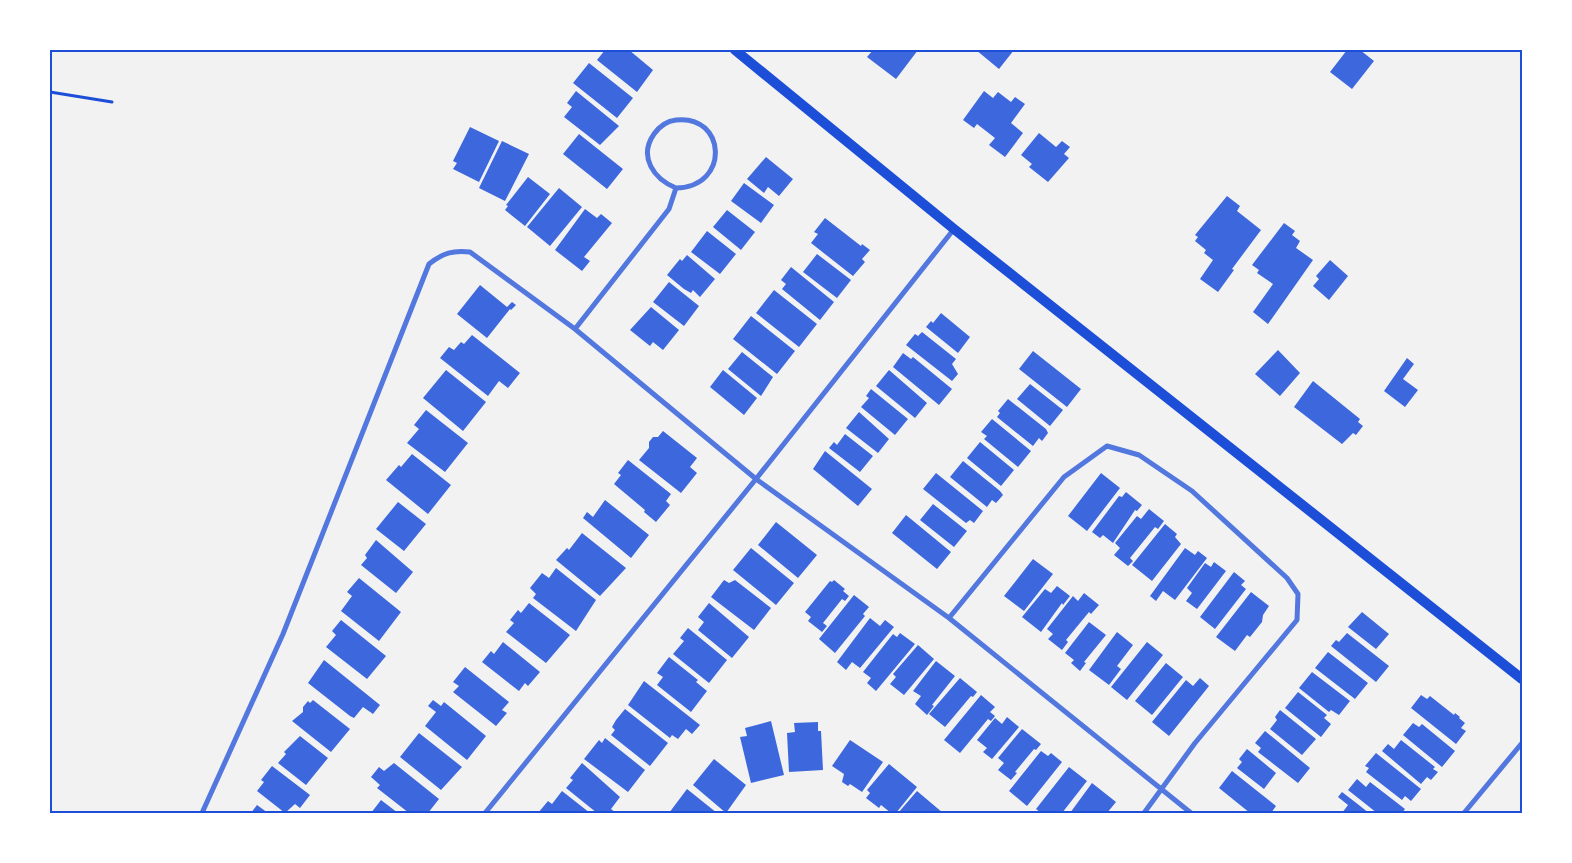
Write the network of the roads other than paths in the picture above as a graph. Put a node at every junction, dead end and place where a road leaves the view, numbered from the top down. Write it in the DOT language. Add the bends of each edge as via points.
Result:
graph roads {
  1 [pos="735,50"];
  2 [pos="676,188"];
  3 [pos="954,229"];
  4 [pos="575,329"];
  5 [pos="756,479"];
  6 [pos="949,618"];
  7 [pos="1522,679"];
  8 [pos="1522,743"];
  9 [pos="1163,789"];
  10 [pos="202,813"];
  11 [pos="485,813"];
  12 [pos="1144,813"];
  13 [pos="1191,813"];
  14 [pos="1464,813"];
  1 -- 3 [label="main road"];
  2 -- 2 [label="street" via="696,185 705,179 716,159 714,142 705,128 684,119 662,125 652,138 647,154 655,175 663,183"];
  2 -- 4 [label="street" via="669,208"];
  3 -- 5 [label="street"];
  3 -- 7 [label="main road"];
  4 -- 5 [label="street"];
  4 -- 10 [label="street" via="470,252 454,250 429,264 283,634"];
  5 -- 6 [label="street"];
  5 -- 11 [label="street"];
  6 -- 9 [label="street"];
  6 -- 9 [label="street" via="1064,477 1107,446 1139,455 1192,491 1287,578 1298,594 1297,620 1195,743"];
  8 -- 14 [label="street"];
  9 -- 12 [label="street"];
  9 -- 13 [label="street"];
}
